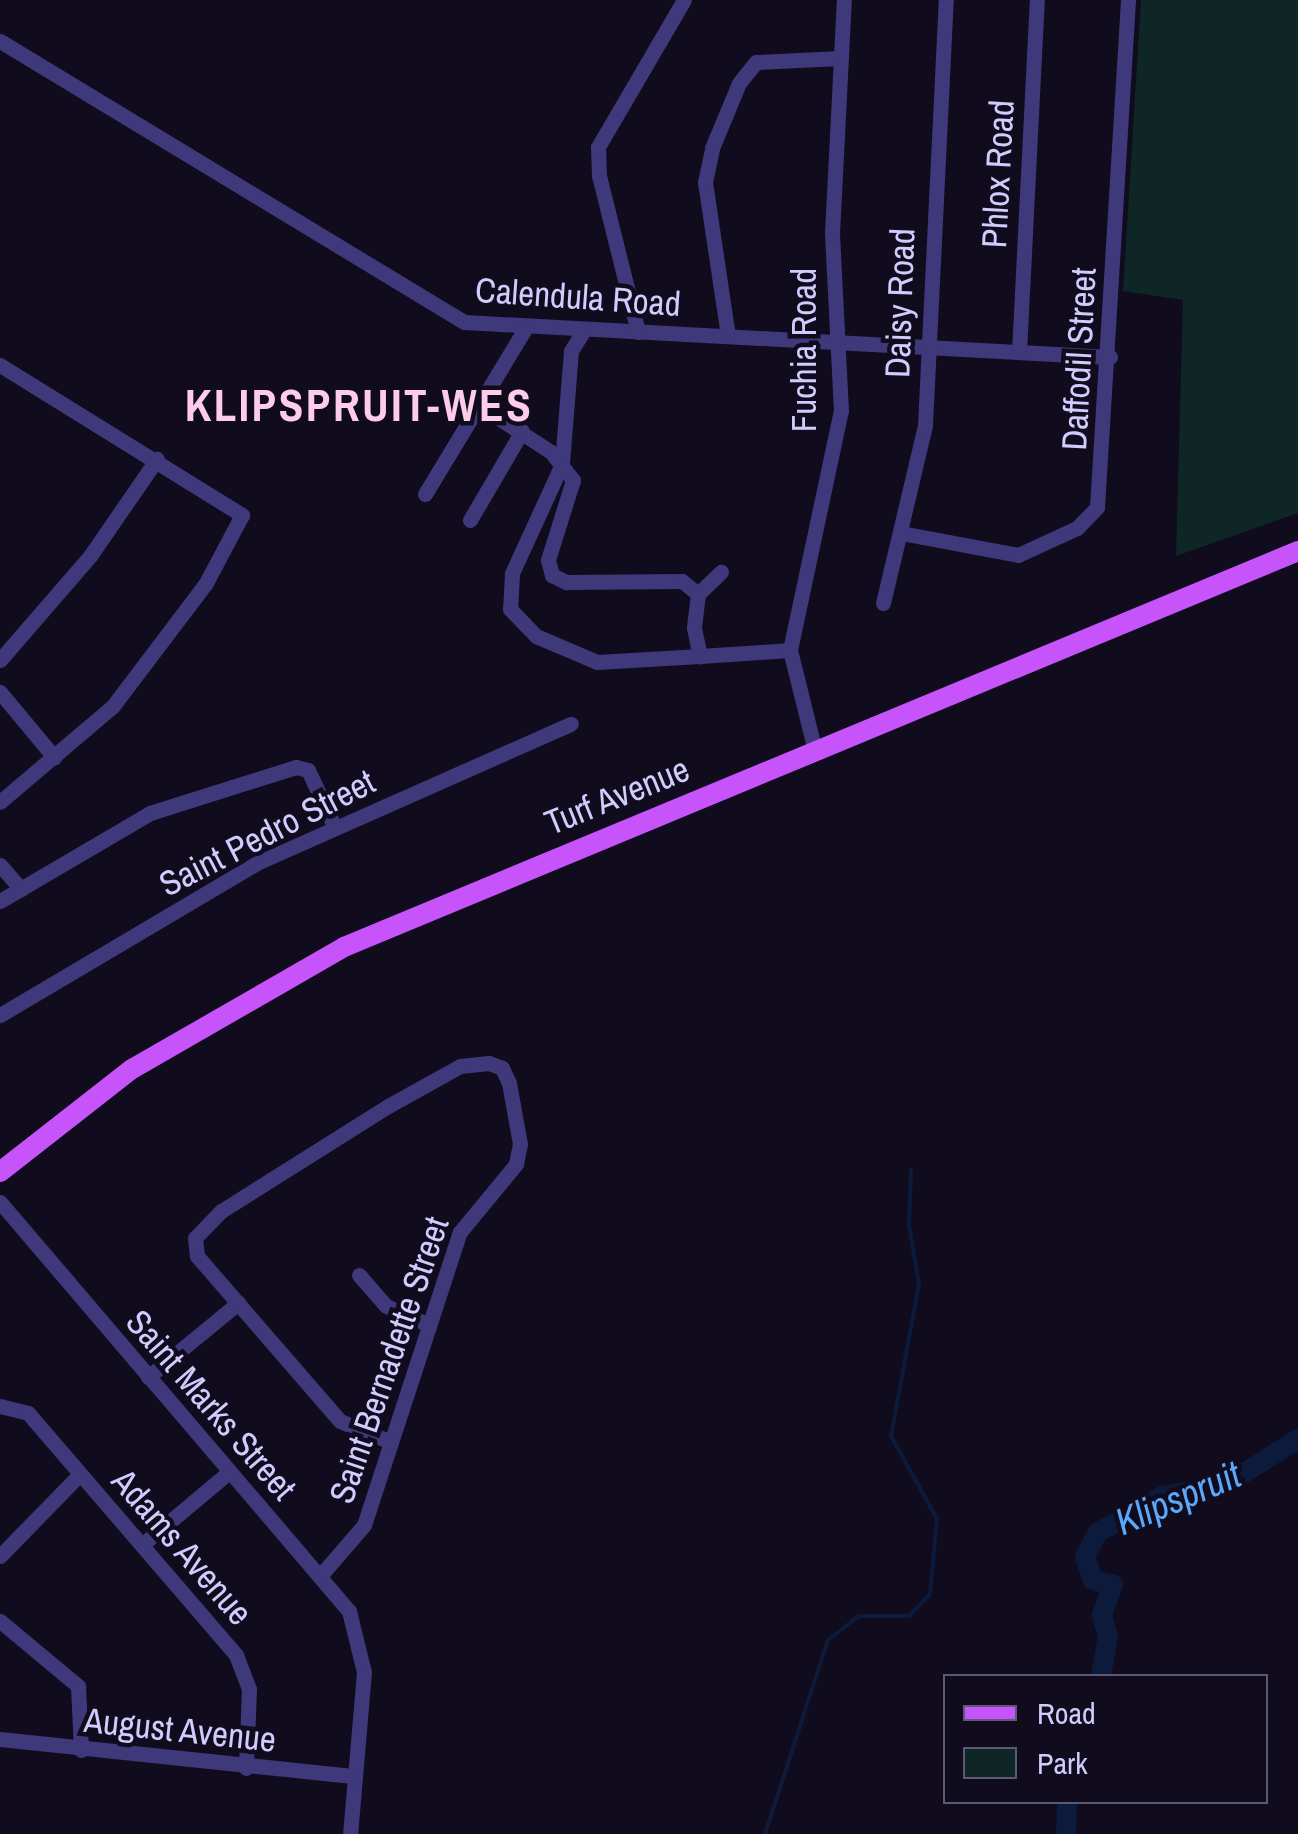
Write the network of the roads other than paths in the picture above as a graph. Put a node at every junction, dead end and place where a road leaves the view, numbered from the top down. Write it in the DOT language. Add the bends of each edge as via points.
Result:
graph roads {
  1 [pos="684,0"];
  2 [pos="844,0"];
  3 [pos="946,0"];
  4 [pos="1037,0"];
  5 [pos="1128,0"];
  6 [pos="0,41"];
  7 [pos="841,58"];
  8 [pos="526,327"];
  9 [pos="584,330"];
  10 [pos="638,332"];
  11 [pos="728,336"];
  12 [pos="838,344"];
  13 [pos="926,347"];
  14 [pos="1019,352"];
  15 [pos="1110,357"];
  16 [pos="0,364"];
  17 [pos="483,408"];
  18 [pos="522,430"];
  19 [pos="157,459"];
  20 [pos="562,464"];
  21 [pos="425,494"];
  22 [pos="470,520"];
  23 [pos="901,533"];
  24 [pos="1298,552"];
  25 [pos="722,572"];
  26 [pos="698,594"];
  27 [pos="884,603"];
  28 [pos="790,650"];
  29 [pos="700,656"];
  30 [pos="0,660"];
  31 [pos="0,692"];
  32 [pos="571,724"];
  33 [pos="815,751"];
  34 [pos="54,757"];
  35 [pos="0,802"];
  36 [pos="335,828"];
  37 [pos="0,865"];
  38 [pos="21,889"];
  39 [pos="0,902"];
  40 [pos="0,1015"];
  41 [pos="0,1172"];
  42 [pos="0,1202"];
  43 [pos="359,1275"];
  44 [pos="238,1303"];
  45 [pos="429,1324"];
  46 [pos="148,1377"];
  47 [pos="0,1406"];
  48 [pos="390,1442"];
  49 [pos="228,1473"];
  50 [pos="79,1474"];
  51 [pos="143,1544"];
  52 [pos="0,1556"];
  53 [pos="320,1576"];
  54 [pos="0,1621"];
  55 [pos="0,1740"];
  56 [pos="81,1750"];
  57 [pos="246,1768"];
  58 [pos="355,1776"];
  59 [pos="350,1834"];
  1 -- 10 [label="street" via="606,124 596,157"];
  2 -- 7 [label="street, Fuchia Road"];
  3 -- 13 [label="street, Daisy Road"];
  4 -- 14 [label="street, Phlox Road"];
  5 -- 15 [label="street, Daffodil Street"];
  6 -- 8 [label="street, Calendula Road" via="442,312 473,324"];
  7 -- 11 [label="street" via="756,62 712,148 704,182"];
  7 -- 12 [label="street, Fuchia Road" via="832,234"];
  8 -- 9 [label="street, Calendula Road"];
  8 -- 17 [label="street"];
  9 -- 10 [label="street, Calendula Road"];
  9 -- 20 [label="street" via="571,351"];
  10 -- 11 [label="street, Calendula Road"];
  11 -- 12 [label="street, Calendula Road"];
  12 -- 13 [label="street, Calendula Road"];
  12 -- 28 [label="street, Fuchia Road" via="839,424"];
  13 -- 14 [label="street, Calendula Road"];
  13 -- 23 [label="street, Daisy Road" via="925,425"];
  14 -- 15 [label="street, Calendula Road"];
  15 -- 23 [label="street, Daffodil Street" via="1102,493 1084,524 1018,555"];
  16 -- 19 [label="street"];
  17 -- 18 [label="street"];
  17 -- 21 [label="street"];
  18 -- 20 [label="street"];
  18 -- 22 [label="street"];
  19 -- 30 [label="street" via="90,556"];
  19 -- 34 [label="street" via="240,509 236,536 113,706"];
  20 -- 26 [label="street" via="574,489 548,572 566,582 682,581"];
  20 -- 29 [label="street" via="512,573 516,620 597,662"];
  23 -- 27 [label="street, Daisy Road"];
  24 -- 33 [label="main road, Turf Avenue"];
  25 -- 26 [label="street"];
  26 -- 29 [label="street" via="694,628"];
  28 -- 29 [label="street"];
  28 -- 33 [label="street, Fuchia Road"];
  31 -- 34 [label="street"];
  32 -- 36 [label="street, Saint Pedro Street"];
  33 -- 41 [label="main road, Turf Avenue" via="310,964 132,1069"];
  34 -- 35 [label="street"];
  36 -- 38 [label="street" via="308,770 296,767 158,810"];
  36 -- 40 [label="street, Saint Pedro Street" via="245,870"];
  37 -- 38 [label="street"];
  38 -- 39 [label="street"];
  42 -- 46 [label="street, Saint Marks Street"];
  43 -- 45 [label="street" via="386,1306"];
  44 -- 45 [label="street, Saint Bernadette Street" via="197,1256 195,1238 207,1221 444,1074 489,1062 502,1068 508,1083 517,1159 460,1232"];
  44 -- 46 [label="street"];
  44 -- 48 [label="street" via="347,1427"];
  45 -- 48 [label="street, Saint Bernadette Street"];
  46 -- 49 [label="street, Saint Marks Street"];
  47 -- 50 [label="street, Adams Avenue" via="28,1413"];
  48 -- 53 [label="street, Saint Bernadette Street" via="357,1538"];
  49 -- 51 [label="street"];
  49 -- 53 [label="street, Saint Marks Street"];
  50 -- 51 [label="street, Adams Avenue"];
  50 -- 52 [label="street"];
  51 -- 57 [label="street, Adams Avenue" via="241,1662 249,1690"];
  53 -- 58 [label="street, Saint Marks Street" via="349,1611 361,1648"];
  54 -- 56 [label="street" via="78,1686"];
  55 -- 56 [label="street, August Avenue"];
  56 -- 57 [label="street, August Avenue"];
  57 -- 58 [label="street, August Avenue"];
  58 -- 59 [label="street, Saint Marks Street"];
}
